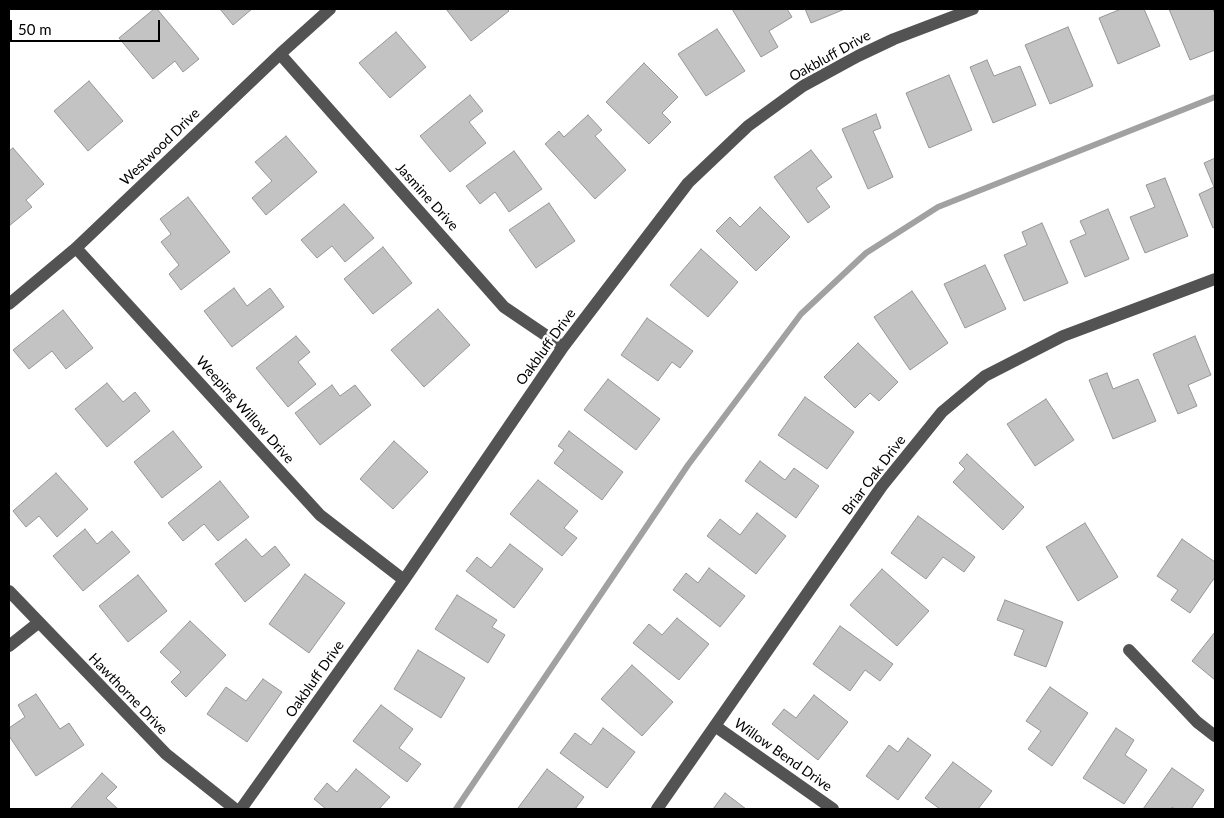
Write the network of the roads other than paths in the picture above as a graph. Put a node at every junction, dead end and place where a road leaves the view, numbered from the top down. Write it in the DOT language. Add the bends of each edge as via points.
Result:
graph roads {
  1 [pos="330,9"];
  2 [pos="972,9"];
  3 [pos="280,54"];
  4 [pos="76,248"];
  5 [pos="1215,278"];
  6 [pos="9,304"];
  7 [pos="563,347"];
  8 [pos="404,580"];
  9 [pos="9,591"];
  10 [pos="38,623"];
  11 [pos="9,646"];
  12 [pos="1129,650"];
  13 [pos="715,726"];
  14 [pos="1215,736"];
  15 [pos="235,809"];
  16 [pos="242,809"];
  17 [pos="656,809"];
  18 [pos="833,809"];
  1 -- 3 [label="street, Westwood Drive"];
  2 -- 7 [label="street, Oakbluff Drive" via="850,60 803,86 748,126 688,183"];
  3 -- 4 [label="street, Westwood Drive"];
  3 -- 7 [label="street, Jasmine Drive" via="504,306"];
  4 -- 6 [label="street, Westwood Drive"];
  4 -- 8 [label="street, Weeping Willow Drive" via="320,515"];
  5 -- 13 [label="street, Briar Oak Drive" via="1063,336 985,376 942,412 882,486"];
  7 -- 8 [label="street, Oakbluff Drive"];
  8 -- 16 [label="street, Oakbluff Drive"];
  9 -- 10 [label="street, Hawthorne Drive"];
  10 -- 11 [label="street"];
  10 -- 15 [label="street, Hawthorne Drive" via="166,754"];
  12 -- 14 [label="street" via="1197,722"];
  13 -- 17 [label="street, Briar Oak Drive"];
  13 -- 18 [label="street, Willow Bend Drive"];
}
